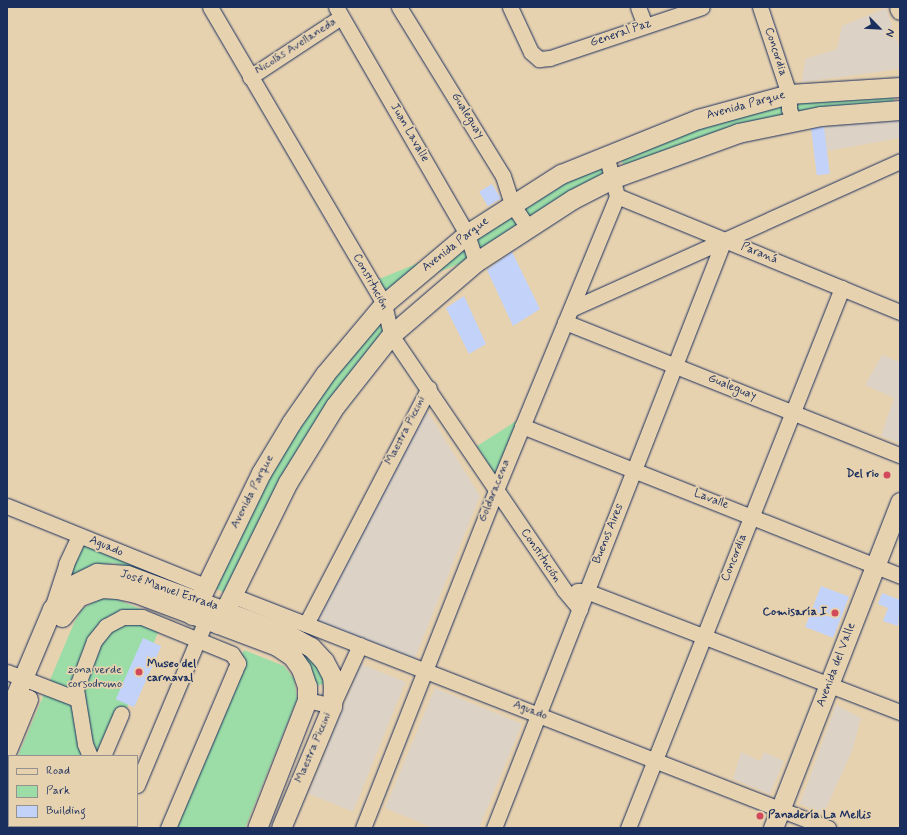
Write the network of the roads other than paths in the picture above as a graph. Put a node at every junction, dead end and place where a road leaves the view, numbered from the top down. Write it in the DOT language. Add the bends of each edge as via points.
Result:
graph roads {
  1 [pos="210,7"];
  2 [pos="399,7"];
  3 [pos="510,7"];
  4 [pos="638,7"];
  5 [pos="702,7"];
  6 [pos="760,7"];
  7 [pos="899,7"];
  8 [pos="900,10"];
  9 [pos="338,12"];
  10 [pos="646,25"];
  11 [pos="250,77"];
  12 [pos="900,87"];
  13 [pos="789,94"];
  14 [pos="900,110"];
  15 [pos="793,120"];
  16 [pos="606,155"];
  17 [pos="900,161"];
  18 [pos="615,187"];
  19 [pos="512,204"];
  20 [pos="528,228"];
  21 [pos="467,234"];
  22 [pos="724,240"];
  23 [pos="476,262"];
  24 [pos="842,288"];
  25 [pos="384,304"];
  26 [pos="900,312"];
  27 [pos="568,315"];
  28 [pos="391,335"];
  29 [pos="675,366"];
  30 [pos="429,388"];
  31 [pos="793,412"];
  32 [pos="522,426"];
  33 [pos="900,455"];
  34 [pos="634,471"];
  35 [pos="496,490"];
  36 [pos="900,502"];
  37 [pos="7,506"];
  38 [pos="752,516"];
  39 [pos="79,536"];
  40 [pos="874,566"];
  41 [pos="900,576"];
  42 [pos="564,590"];
  43 [pos="586,591"];
  44 [pos="211,607"];
  45 [pos="52,609"];
  46 [pos="580,609"];
  47 [pos="306,624"];
  48 [pos="704,636"];
  49 [pos="198,640"];
  50 [pos="360,645"];
  51 [pos="426,671"];
  52 [pos="22,678"];
  53 [pos="829,685"];
  54 [pos="77,699"];
  55 [pos="307,700"];
  56 [pos="332,706"];
  57 [pos="900,712"];
  58 [pos="121,714"];
  59 [pos="538,715"];
  60 [pos="7,716"];
  61 [pos="7,750"];
  62 [pos="90,755"];
  63 [pos="103,755"];
  64 [pos="655,760"];
  65 [pos="138,783"];
  66 [pos="780,809"];
  67 [pos="174,824"];
  68 [pos="498,827"];
  69 [pos="256,828"];
  70 [pos="281,828"];
  71 [pos="363,828"];
  72 [pos="628,828"];
  73 [pos="773,828"];
  74 [pos="828,828"];
  1 -- 11 [label="street, Constitución"];
  2 -- 19 [label="street, Gualeguay" via="503,176"];
  3 -- 10 [label="street, General Paz" via="531,52 539,59 550,58"];
  4 -- 10 [label="street"];
  5 -- 10 [label="street, General Paz"];
  6 -- 13 [label="street, Concordia"];
  7 -- 8 [label="main road"];
  9 -- 11 [label="street, Nicolás Avellaneda"];
  9 -- 21 [label="street, Juan Lavalle"];
  11 -- 25 [label="street, Constitución"];
  12 -- 13 [label="main road, Avenida Parque"];
  13 -- 15 [label="street, Concordia" via="789,109"];
  13 -- 16 [label="main road, Avenida Parque" via="698,119"];
  14 -- 15 [label="main road, Avenida Parque"];
  15 -- 18 [label="main road, Avenida Parque" via="738,133"];
  16 -- 18 [label="street"];
  16 -- 19 [label="main road, Avenida Parque" via="561,174"];
  17 -- 22 [label="street"];
  18 -- 20 [label="main road, Avenida Parque" via="573,199"];
  18 -- 22 [label="street, Paraná"];
  18 -- 27 [label="street, Goldaracena"];
  19 -- 20 [label="street, Gualeguay"];
  19 -- 21 [label="main road, Avenida Parque"];
  20 -- 23 [label="main road, Avenida Parque"];
  21 -- 23 [label="street, Juan Lavalle"];
  21 -- 25 [label="main road, Avenida Parque"];
  22 -- 24 [label="street, Paraná"];
  22 -- 27 [label="street"];
  22 -- 29 [label="street, Buenos Aires"];
  23 -- 28 [label="main road, Avenida Parque"];
  24 -- 26 [label="street, Paraná"];
  24 -- 31 [label="street, Concordia"];
  25 -- 28 [label="street, Constitución"];
  25 -- 44 [label="main road, Avenida Parque" via="325,374 261,472"];
  27 -- 29 [label="street, Gualeguay"];
  27 -- 32 [label="street, Goldaracena"];
  28 -- 30 [label="street, Constitución"];
  28 -- 44 [label="main road, Avenida Parque" via="334,406"];
  29 -- 31 [label="street, Gualeguay"];
  29 -- 34 [label="street, Buenos Aires"];
  30 -- 35 [label="street, Constitución"];
  30 -- 47 [label="street, Maestra Piccini"];
  31 -- 33 [label="street, Gualeguay"];
  31 -- 38 [label="street, Concordia"];
  32 -- 34 [label="street, Lavalle"];
  32 -- 35 [label="street, Goldaracena"];
  34 -- 38 [label="street, Lavalle"];
  34 -- 43 [label="street, Buenos Aires"];
  35 -- 42 [label="street, Constitución"];
  35 -- 51 [label="street, Goldaracena"];
  36 -- 40 [label="main road, Avenida del Valle"];
  37 -- 39 [label="street, Aguado"];
  38 -- 40 [label="street, Lavalle"];
  38 -- 48 [label="street, Concordia"];
  39 -- 44 [label="street, Aguado"];
  39 -- 45 [label="street" via="66,564"];
  40 -- 41 [label="street, Lavalle"];
  40 -- 53 [label="main road, Avenida del Valle"];
  42 -- 43 [label="street, Constitución"];
  42 -- 46 [label="street, Constitución"];
  43 -- 46 [label="street, Buenos Aires"];
  43 -- 48 [label="street, Constitución"];
  44 -- 45 [label="main road, José Manuel Estrada" via="127,575 111,572 87,576 70,586"];
  44 -- 47 [label="street, Aguado"];
  44 -- 49 [label="street"];
  44 -- 52 [label="main road" via="117,589 92,591 78,598 63,615"];
  44 -- 55 [label="main road, Maestra Piccini" via="292,656 307,686"];
  44 -- 56 [label="main road, Maestra Piccini" via="289,635 311,647 324,661 332,676"];
  45 -- 52 [label="main road, José Manuel Estrada"];
  46 -- 59 [label="street, Buenos Aires"];
  47 -- 50 [label="street, Aguado"];
  48 -- 53 [label="street, Constitución"];
  48 -- 64 [label="street, Concordia"];
  49 -- 54 [label="street" via="142,617 133,616 115,621 99,632 94,642 79,679"];
  49 -- 65 [label="street"];
  49 -- 67 [label="street" via="232,654 238,663"];
  50 -- 51 [label="street, Aguado"];
  50 -- 56 [label="street"];
  51 -- 59 [label="street, Aguado"];
  51 -- 71 [label="street, Goldaracena"];
  52 -- 54 [label="street"];
  52 -- 60 [label="main road, José Manuel Estrada"];
  52 -- 61 [label="main road, José Manuel Estrada"];
  53 -- 57 [label="street, Constitución"];
  53 -- 66 [label="main road, Avenida del Valle"];
  54 -- 62 [label="street"];
  55 -- 56 [label="street"];
  55 -- 69 [label="main road, Maestra Piccini"];
  56 -- 70 [label="main road, Maestra Piccini"];
  58 -- 63 [label="street"];
  59 -- 64 [label="street, Aguado"];
  59 -- 68 [label="street, Buenos Aires"];
  64 -- 66 [label="street, Aguado"];
  64 -- 72 [label="street, Concordia"];
  66 -- 73 [label="main road, Avenida del Valle"];
  66 -- 74 [label="street, Aguado"];
}
